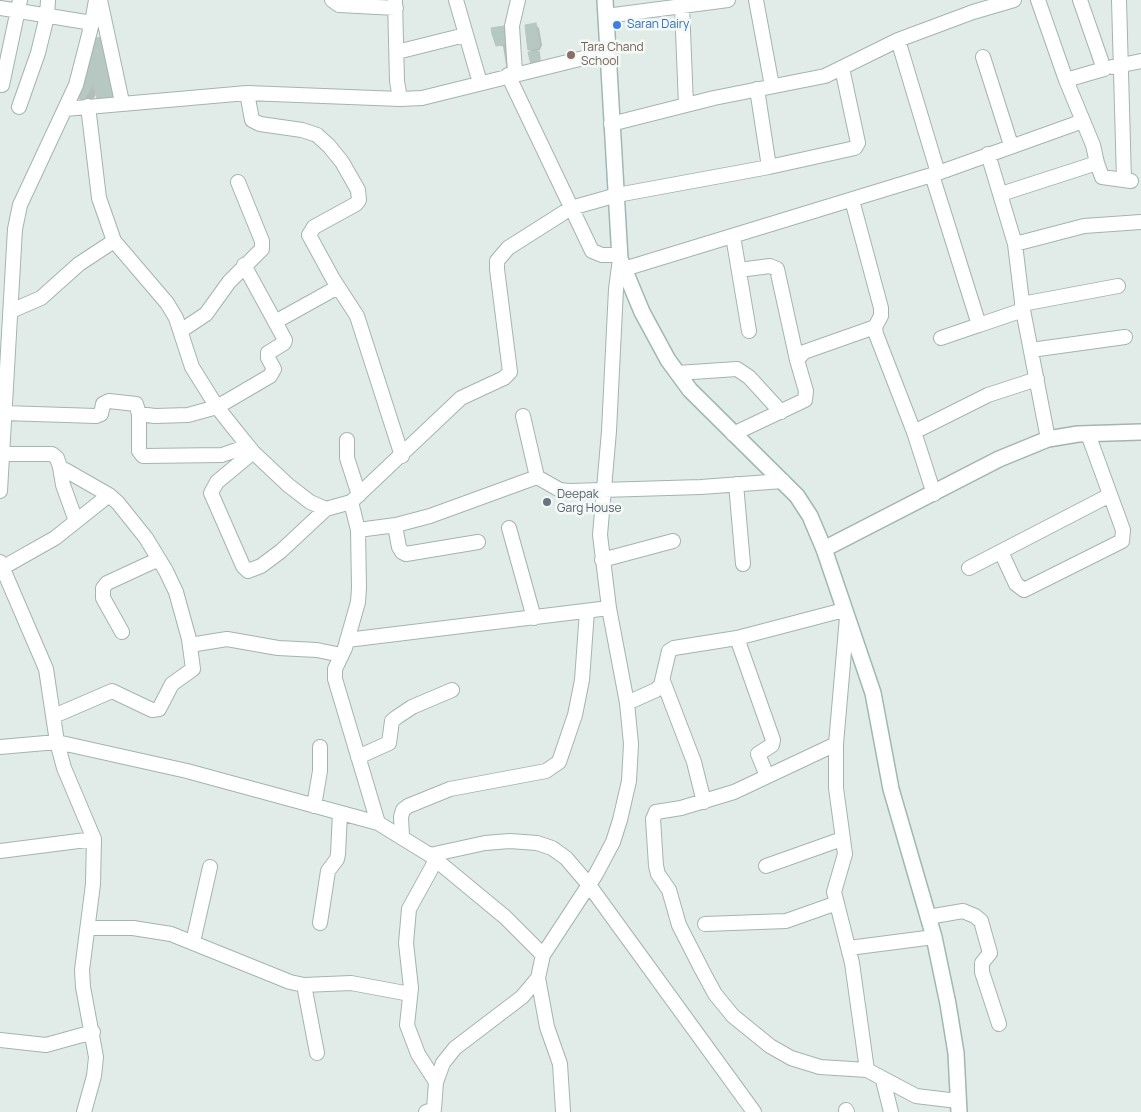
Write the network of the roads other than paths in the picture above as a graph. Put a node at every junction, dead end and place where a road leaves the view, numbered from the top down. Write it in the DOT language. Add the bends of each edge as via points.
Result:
graph roads {
  1 [pos="48,0"];
  2 [pos="96,0"];
  3 [pos="100,0"];
  4 [pos="332,0"];
  5 [pos="456,0"];
  6 [pos="518,0"];
  7 [pos="605,0"];
  8 [pos="728,0"];
  9 [pos="756,0"];
  10 [pos="1014,0"];
  11 [pos="1038,0"];
  12 [pos="1080,0"];
  13 [pos="1120,0"];
  14 [pos="396,4"];
  15 [pos="689,4"];
  16 [pos="19,6"];
  17 [pos="970,6"];
  18 [pos="0,8"];
  19 [pos="47,16"];
  20 [pos="606,16"];
  21 [pos="92,23"];
  22 [pos="465,35"];
  23 [pos="898,40"];
  24 [pos="397,52"];
  25 [pos="608,52"];
  26 [pos="982,57"];
  27 [pos="1141,61"];
  28 [pos="1121,65"];
  29 [pos="842,68"];
  30 [pos="1104,68"];
  31 [pos="512,74"];
  32 [pos="1066,80"];
  33 [pos="480,83"];
  34 [pos="2,85"];
  35 [pos="772,86"];
  36 [pos="757,88"];
  37 [pos="247,93"];
  38 [pos="400,99"];
  39 [pos="122,102"];
  40 [pos="686,105"];
  41 [pos="88,106"];
  42 [pos="19,107"];
  43 [pos="64,109"];
  44 [pos="1083,121"];
  45 [pos="611,124"];
  46 [pos="1011,145"];
  47 [pos="988,154"];
  48 [pos="1097,163"];
  49 [pos="769,167"];
  50 [pos="935,174"];
  51 [pos="238,182"];
  52 [pos="1001,194"];
  53 [pos="617,195"];
  54 [pos="852,200"];
  55 [pos="571,208"];
  56 [pos="1141,222"];
  57 [pos="733,236"];
  58 [pos="114,241"];
  59 [pos="1015,244"];
  60 [pos="621,261"];
  61 [pos="244,266"];
  62 [pos="738,270"];
  63 [pos="1118,286"];
  64 [pos="338,287"];
  65 [pos="1022,307"];
  66 [pos="11,311"];
  67 [pos="275,322"];
  68 [pos="979,325"];
  69 [pos="875,327"];
  70 [pos="182,330"];
  71 [pos="749,331"];
  72 [pos="1126,337"];
  73 [pos="941,338"];
  74 [pos="1031,350"];
  75 [pos="797,360"];
  76 [pos="677,373"];
  77 [pos="1037,379"];
  78 [pos="217,407"];
  79 [pos="781,412"];
  80 [pos="139,414"];
  81 [pos="523,416"];
  82 [pos="2,423"];
  83 [pos="914,432"];
  84 [pos="1141,432"];
  85 [pos="733,434"];
  86 [pos="1088,434"];
  87 [pos="1048,439"];
  88 [pos="347,440"];
  89 [pos="251,449"];
  90 [pos="1,454"];
  91 [pos="402,456"];
  92 [pos="60,467"];
  93 [pos="537,477"];
  94 [pos="783,481"];
  95 [pos="736,484"];
  96 [pos="0,491"];
  97 [pos="603,491"];
  98 [pos="934,494"];
  99 [pos="109,495"];
  100 [pos="1110,495"];
  101 [pos="355,498"];
  102 [pos="326,509"];
  103 [pos="76,522"];
  104 [pos="395,526"];
  105 [pos="509,528"];
  106 [pos="358,530"];
  107 [pos="673,541"];
  108 [pos="478,542"];
  109 [pos="824,549"];
  110 [pos="1001,552"];
  111 [pos="159,559"];
  112 [pos="602,560"];
  113 [pos="743,564"];
  114 [pos="1,565"];
  115 [pos="969,568"];
  116 [pos="609,608"];
  117 [pos="587,611"];
  118 [pos="845,614"];
  119 [pos="534,618"];
  120 [pos="122,632"];
  121 [pos="738,638"];
  122 [pos="348,640"];
  123 [pos="190,645"];
  124 [pos="341,655"];
  125 [pos="663,681"];
  126 [pos="452,690"];
  127 [pos="627,703"];
  128 [pos="54,716"];
  129 [pos="57,742"];
  130 [pos="836,744"];
  131 [pos="0,747"];
  132 [pos="320,747"];
  133 [pos="358,757"];
  134 [pos="767,776"];
  135 [pos="704,802"];
  136 [pos="314,806"];
  137 [pos="340,812"];
  138 [pos="378,823"];
  139 [pos="402,836"];
  140 [pos="842,839"];
  141 [pos="94,840"];
  142 [pos="0,851"];
  143 [pos="433,857"];
  144 [pos="766,866"];
  145 [pos="210,867"];
  146 [pos="589,885"];
  147 [pos="837,903"];
  148 [pos="928,917"];
  149 [pos="320,923"];
  150 [pos="705,924"];
  151 [pos="89,928"];
  152 [pos="934,937"];
  153 [pos="193,942"];
  154 [pos="849,948"];
  155 [pos="543,955"];
  156 [pos="538,978"];
  157 [pos="304,985"];
  158 [pos="410,994"];
  159 [pos="999,1024"];
  160 [pos="93,1032"];
  161 [pos="0,1040"];
  162 [pos="317,1052"];
  163 [pos="867,1070"];
  164 [pos="883,1080"];
  165 [pos="436,1082"];
  166 [pos="958,1106"];
  167 [pos="433,1111"];
  168 [pos="563,1111"];
  169 [pos="84,1112"];
  170 [pos="754,1112"];
  171 [pos="891,1112"];
  1 -- 19 [label="street"];
  2 -- 21 [label="street"];
  3 -- 39 [label="street"];
  4 -- 14 [label="street" via="339,5"];
  5 -- 22 [label="street"];
  6 -- 31 [label="street" via="513,13"];
  7 -- 20 [label="main road"];
  8 -- 15 [label="street"];
  9 -- 35 [label="street"];
  10 -- 17 [label="street"];
  11 -- 32 [label="street"];
  12 -- 30 [label="street"];
  13 -- 28 [label="street"];
  14 -- 24 [label="street"];
  15 -- 20 [label="street"];
  15 -- 40 [label="street"];
  16 -- 18 [label="street"];
  16 -- 19 [label="street"];
  16 -- 34 [label="street"];
  17 -- 23 [label="street"];
  19 -- 21 [label="street"];
  19 -- 42 [label="street"];
  20 -- 25 [label="main road"];
  21 -- 43 [label="street" via="76,85"];
  22 -- 24 [label="street"];
  22 -- 33 [label="street"];
  23 -- 29 [label="street"];
  23 -- 50 [label="street"];
  24 -- 38 [label="street"];
  25 -- 31 [label="street"];
  25 -- 45 [label="main road"];
  26 -- 46 [label="street"];
  27 -- 28 [label="street"];
  28 -- 30 [label="street"];
  28 -- 48 [label="street" via="1128,181 1102,177"];
  29 -- 35 [label="street" via="813,79"];
  29 -- 49 [label="street" via="858,143 855,148"];
  30 -- 32 [label="street"];
  31 -- 33 [label="street"];
  31 -- 55 [label="street"];
  32 -- 44 [label="street"];
  33 -- 38 [label="street" via="446,93"];
  35 -- 36 [label="street"];
  36 -- 40 [label="street"];
  36 -- 49 [label="street"];
  37 -- 38 [label="street"];
  37 -- 39 [label="street"];
  37 -- 64 [label="street" via="252,120 317,136 342,162 358,190 356,204 310,231 310,239"];
  39 -- 41 [label="street"];
  40 -- 45 [label="street"];
  41 -- 43 [label="street"];
  41 -- 58 [label="street" via="99,198"];
  43 -- 66 [label="street" via="20,205 15,229"];
  44 -- 46 [label="street"];
  44 -- 48 [label="street"];
  45 -- 53 [label="main road"];
  46 -- 47 [label="street"];
  47 -- 50 [label="street"];
  47 -- 52 [label="street"];
  48 -- 52 [label="street"];
  49 -- 53 [label="street"];
  50 -- 54 [label="street"];
  50 -- 68 [label="street"];
  51 -- 61 [label="street" via="263,245"];
  52 -- 59 [label="street"];
  53 -- 55 [label="street"];
  53 -- 60 [label="main road"];
  54 -- 57 [label="street"];
  54 -- 69 [label="street" via="881,308"];
  55 -- 60 [label="street" via="592,251"];
  55 -- 91 [label="street" via="508,248 497,261 510,372 461,398"];
  56 -- 59 [label="street" via="1084,226"];
  57 -- 60 [label="street"];
  57 -- 62 [label="street"];
  58 -- 66 [label="street" via="79,264 41,298"];
  58 -- 70 [label="street" via="167,303"];
  59 -- 65 [label="street"];
  60 -- 76 [label="main road" via="655,339"];
  60 -- 97 [label="street" via="616,289"];
  61 -- 67 [label="street"];
  61 -- 70 [label="street" via="206,314"];
  62 -- 71 [label="street"];
  62 -- 75 [label="street" via="777,268"];
  63 -- 65 [label="street"];
  64 -- 67 [label="street"];
  64 -- 91 [label="street" via="357,316 364,334"];
  65 -- 68 [label="street"];
  65 -- 74 [label="street"];
  66 -- 82 [label="street"];
  67 -- 78 [label="street" via="285,340 268,353 274,372"];
  68 -- 73 [label="street"];
  69 -- 75 [label="street" via="804,352"];
  69 -- 83 [label="street"];
  70 -- 78 [label="street" via="192,367"];
  72 -- 74 [label="street"];
  74 -- 77 [label="street"];
  75 -- 79 [label="street" via="806,396 800,404"];
  76 -- 79 [label="street" via="737,369 749,376"];
  76 -- 85 [label="main road"];
  77 -- 83 [label="street" via="988,395"];
  77 -- 87 [label="street"];
  78 -- 80 [label="street" via="170,417"];
  78 -- 89 [label="street"];
  79 -- 85 [label="street"];
  80 -- 82 [label="street" via="136,404 109,401 103,404 101,414 96,416"];
  80 -- 89 [label="street" via="139,451 143,456 222,455"];
  81 -- 93 [label="street"];
  82 -- 90 [label="street"];
  83 -- 98 [label="street"];
  84 -- 86 [label="main road"];
  85 -- 94 [label="main road"];
  86 -- 87 [label="main road"];
  86 -- 100 [label="street"];
  87 -- 98 [label="main road" via="999,459"];
  88 -- 101 [label="street" via="346,458"];
  89 -- 102 [label="street" via="310,502"];
  89 -- 102 [label="street" via="217,482 211,493 243,566 248,570 261,566 281,551"];
  90 -- 92 [label="street" via="52,454"];
  90 -- 96 [label="street"];
  91 -- 101 [label="street"];
  92 -- 99 [label="street"];
  92 -- 103 [label="street"];
  93 -- 97 [label="street" via="560,490"];
  93 -- 104 [label="street"];
  94 -- 95 [label="street"];
  94 -- 109 [label="main road" via="810,516"];
  95 -- 97 [label="street"];
  95 -- 113 [label="street"];
  97 -- 112 [label="street"];
  98 -- 109 [label="main road"];
  99 -- 103 [label="street"];
  99 -- 111 [label="street" via="133,518"];
  100 -- 110 [label="street"];
  100 -- 110 [label="street" via="1124,530 1122,541 1116,546 1024,590 1016,584"];
  101 -- 102 [label="street"];
  101 -- 106 [label="street"];
  103 -- 114 [label="street" via="55,538"];
  104 -- 106 [label="street"];
  104 -- 108 [label="street" via="399,547 406,554"];
  105 -- 119 [label="street"];
  106 -- 122 [label="street" via="359,595"];
  107 -- 112 [label="street"];
  109 -- 118 [label="main road"];
  110 -- 115 [label="street"];
  111 -- 120 [label="street" via="107,583 103,588 103,598"];
  111 -- 123 [label="street" via="176,592"];
  112 -- 116 [label="street"];
  114 -- 128 [label="street" via="46,669"];
  116 -- 117 [label="street"];
  116 -- 127 [label="street"];
  117 -- 119 [label="street"];
  117 -- 139 [label="street" via="582,680 575,715 559,762 546,771 450,789 408,806 402,810"];
  118 -- 121 [label="street"];
  118 -- 130 [label="street"];
  118 -- 148 [label="main road" via="873,693 891,789"];
  119 -- 122 [label="street"];
  121 -- 125 [label="street" via="674,648 669,651"];
  121 -- 134 [label="street" via="750,681 773,740 772,745 758,754"];
  122 -- 124 [label="street"];
  123 -- 124 [label="street" via="227,639"];
  123 -- 128 [label="street" via="193,669 172,684 159,708 152,710 112,691"];
  124 -- 133 [label="street" via="335,679"];
  125 -- 127 [label="street" via="656,690"];
  125 -- 135 [label="street" via="694,762"];
  126 -- 133 [label="street" via="397,717 392,721 389,744"];
  127 -- 146 [label="street" via="631,744 629,780 612,842"];
  128 -- 129 [label="street"];
  129 -- 131 [label="street"];
  129 -- 136 [label="street"];
  129 -- 141 [label="street" via="67,780"];
  130 -- 134 [label="street"];
  130 -- 140 [label="street" via="836,788"];
  132 -- 136 [label="street"];
  133 -- 138 [label="street"];
  134 -- 135 [label="street"];
  135 -- 163 [label="street" via="656,812 653,819 658,874 669,890 679,925 715,994 733,1016 770,1046 791,1058 820,1067"];
  136 -- 137 [label="street"];
  137 -- 138 [label="street"];
  137 -- 149 [label="street" via="338,854 328,871"];
  138 -- 139 [label="street"];
  139 -- 143 [label="street"];
  140 -- 144 [label="street"];
  140 -- 147 [label="street" via="844,861 835,887"];
  141 -- 142 [label="street"];
  141 -- 151 [label="street"];
  143 -- 146 [label="street" via="485,843 537,842 566,858"];
  143 -- 155 [label="street" via="505,917"];
  143 -- 158 [label="street" via="409,909 406,942"];
  145 -- 153 [label="street"];
  146 -- 155 [label="street"];
  146 -- 170 [label="street"];
  147 -- 150 [label="street" via="786,921"];
  147 -- 154 [label="street"];
  148 -- 152 [label="main road"];
  148 -- 159 [label="street" via="963,911 981,921 990,953 982,963 982,972"];
  151 -- 153 [label="street" via="152,930"];
  151 -- 160 [label="street" via="82,970"];
  152 -- 154 [label="street"];
  152 -- 166 [label="main road" via="956,1053"];
  153 -- 157 [label="street"];
  154 -- 163 [label="street"];
  155 -- 156 [label="street"];
  156 -- 165 [label="street" via="522,997 455,1048 443,1063"];
  156 -- 168 [label="street" via="547,1027 560,1064"];
  157 -- 158 [label="street" via="351,983"];
  157 -- 162 [label="street"];
  158 -- 165 [label="street" via="407,1025 411,1041"];
  160 -- 161 [label="street" via="46,1045"];
  160 -- 169 [label="street" via="94,1076"];
  163 -- 164 [label="street"];
  164 -- 166 [label="street" via="916,1096"];
  164 -- 171 [label="street"];
  165 -- 167 [label="street"];
}
